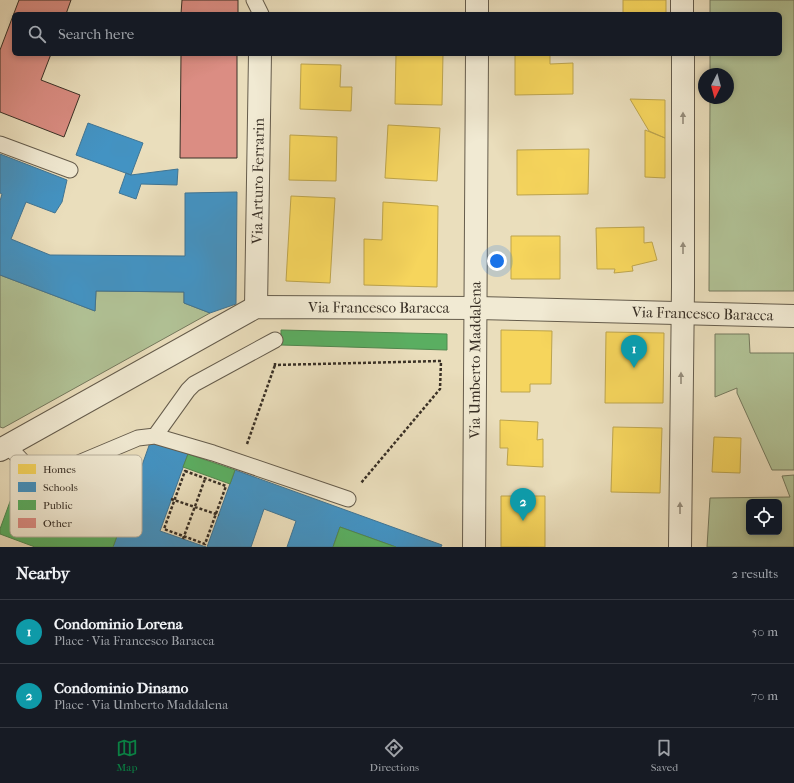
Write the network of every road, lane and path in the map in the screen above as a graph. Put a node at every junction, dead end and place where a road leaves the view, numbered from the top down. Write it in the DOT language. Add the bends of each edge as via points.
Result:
graph roads {
  1 [pos="254,0"];
  2 [pos="477,0"];
  3 [pos="682,0"];
  4 [pos="260,12"];
  5 [pos="477,12"];
  6 [pos="682,12"];
  7 [pos="260,56"];
  8 [pos="477,56"];
  9 [pos="682,56"];
  10 [pos="0,144"];
  11 [pos="70,170"];
  12 [pos="256,307"];
  13 [pos="477,308"];
  14 [pos="682,314"];
  15 [pos="794,316"];
  16 [pos="275,340"];
  17 [pos="275,365"];
  18 [pos="155,436"];
  19 [pos="4,448"];
  20 [pos="13,455"];
  21 [pos="98,455"];
  22 [pos="240,462"];
  23 [pos="205,479"];
  24 [pos="173,499"];
  25 [pos="348,499"];
  26 [pos="194,507"];
  27 [pos="217,515"];
  28 [pos="183,537"];
  29 [pos="474,547"];
  30 [pos="680,547"];
  1 -- 4 [label="lane"];
  2 -- 5 [label="street"];
  3 -- 6 [label="street"];
  7 -- 12 [label="street, Via Arturo Ferrarin"];
  8 -- 13 [label="street, Via Umberto Maddalena"];
  14 -- 9 [label="street, one-way"];
  10 -- 11 [label="lane"];
  12 -- 13 [label="street, Via Francesco Baracca"];
  12 -- 19 [label="street, Via Francesco Baracca"];
  13 -- 14 [label="street, Via Francesco Baracca"];
  13 -- 29 [label="street, Via Umberto Maddalena"];
  14 -- 15 [label="street, Via Francesco Baracca"];
  30 -- 14 [label="street, one-way"];
  16 -- 17 [label="path"];
  16 -- 18 [label="lane" via="194,384"];
  17 -- 22 [label="path"];
  17 -- 25 [label="path" via="441,361 440,389"];
  18 -- 21 [label="lane" via="138,438"];
  18 -- 22 [label="lane"];
  19 -- 20 [label="lane"];
  22 -- 25 [label="lane"];
  23 -- 24 [label="path" via="185,471"];
  23 -- 26 [label="path"];
  23 -- 27 [label="path" via="226,486"];
  24 -- 26 [label="path"];
  24 -- 28 [label="path" via="164,529"];
  26 -- 27 [label="path"];
  26 -- 28 [label="path"];
  27 -- 28 [label="path" via="205,544"];
}
